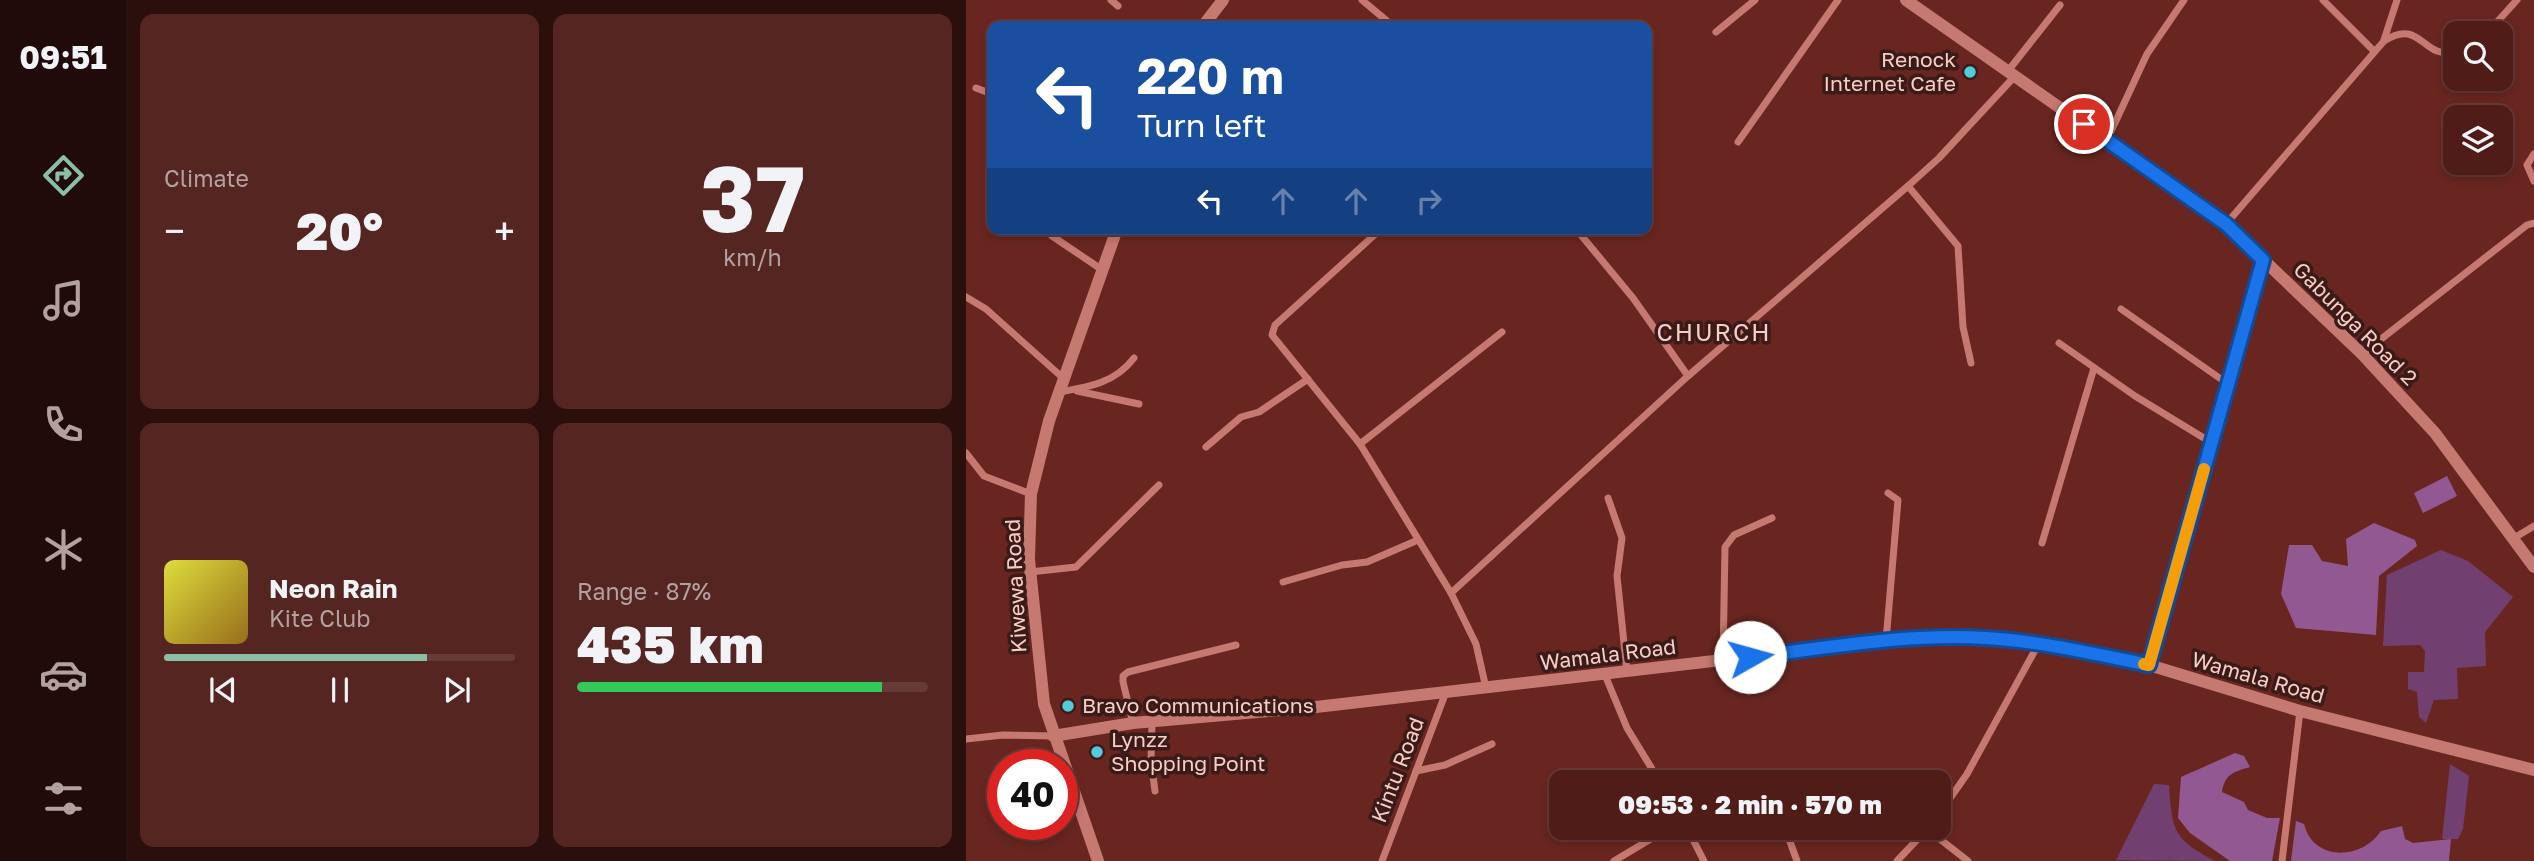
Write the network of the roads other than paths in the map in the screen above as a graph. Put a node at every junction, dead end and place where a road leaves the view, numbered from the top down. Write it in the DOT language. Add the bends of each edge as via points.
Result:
graph roads {
  1 [pos="1223,0"];
  2 [pos="1362,0"];
  3 [pos="1755,0"];
  4 [pos="1838,0"];
  5 [pos="1906,0"];
  6 [pos="2184,0"];
  7 [pos="2323,0"];
  8 [pos="2397,0"];
  9 [pos="2517,0"];
  10 [pos="2060,5"];
  11 [pos="1207,21"];
  12 [pos="1387,21"];
  13 [pos="2498,21"];
  14 [pos="1716,32"];
  15 [pos="2384,41"];
  16 [pos="2374,51"];
  17 [pos="2443,53"];
  18 [pos="2012,74"];
  19 [pos="976,88"];
  20 [pos="987,92"];
  21 [pos="2107,141"];
  22 [pos="1738,142"];
  23 [pos="2534,154"];
  24 [pos="2534,181"];
  25 [pos="1908,186"];
  26 [pos="2534,223"];
  27 [pos="2226,224"];
  28 [pos="1115,235"];
  29 [pos="1375,235"];
  30 [pos="1581,235"];
  31 [pos="1052,236"];
  32 [pos="2263,260"];
  33 [pos="1101,269"];
  34 [pos="966,297"];
  35 [pos="2121,309"];
  36 [pos="1502,332"];
  37 [pos="2059,343"];
  38 [pos="2362,354"];
  39 [pos="1134,358"];
  40 [pos="1971,363"];
  41 [pos="2094,368"];
  42 [pos="1688,376"];
  43 [pos="1063,378"];
  44 [pos="1308,379"];
  45 [pos="2228,384"];
  46 [pos="1073,390"];
  47 [pos="1058,392"];
  48 [pos="1139,404"];
  49 [pos="2212,443"];
  50 [pos="1360,444"];
  51 [pos="1206,447"];
  52 [pos="966,453"];
  53 [pos="1159,485"];
  54 [pos="1888,493"];
  55 [pos="1031,494"];
  56 [pos="1608,498"];
  57 [pos="1772,517"];
  58 [pos="2534,526"];
  59 [pos="2514,538"];
  60 [pos="1419,540"];
  61 [pos="2042,543"];
  62 [pos="2534,567"];
  63 [pos="1030,572"];
  64 [pos="1283,582"];
  65 [pos="1451,593"];
  66 [pos="1886,641"];
  67 [pos="2039,643"];
  68 [pos="1236,645"];
  69 [pos="1723,661"];
  70 [pos="2149,665"];
  71 [pos="1627,672"];
  72 [pos="1605,675"];
  73 [pos="1486,688"];
  74 [pos="1446,692"];
  75 [pos="2300,711"];
  76 [pos="1152,722"];
  77 [pos="1133,723"];
  78 [pos="1053,736"];
  79 [pos="966,739"];
  80 [pos="1492,744"];
  81 [pos="1653,770"];
  82 [pos="2534,770"];
  83 [pos="1416,771"];
  84 [pos="1155,791"];
  85 [pos="1951,797"];
  86 [pos="1649,840"];
  87 [pos="1693,840"];
  88 [pos="1789,840"];
  89 [pos="1917,840"];
  90 [pos="1941,840"];
  91 [pos="1098,861"];
  92 [pos="1382,861"];
  93 [pos="1614,861"];
  94 [pos="1704,861"];
  95 [pos="1797,861"];
  96 [pos="1897,861"];
  97 [pos="1968,861"];
  98 [pos="2282,861"];
  1 -- 11 [label="street"];
  2 -- 12 [label="street"];
  3 -- 14 [label="street"];
  4 -- 22 [label="street"];
  5 -- 18 [label="street, Gabunga Road 2"];
  6 -- 21 [label="street" via="2147,54"];
  7 -- 16 [label="street"];
  8 -- 15 [label="street"];
  9 -- 13 [label="street"];
  10 -- 18 [label="street"];
  15 -- 16 [label="street"];
  15 -- 17 [label="street" via="2408,32"];
  16 -- 27 [label="street"];
  18 -- 21 [label="street, Gabunga Road 2"];
  18 -- 25 [label="street" via="1939,158"];
  19 -- 20 [label="street"];
  21 -- 27 [label="street, Gabunga Road 2"];
  23 -- 24 [label="street" via="2527,165"];
  25 -- 40 [label="street" via="1958,246 1963,327"];
  25 -- 42 [label="street"];
  26 -- 38 [label="street"];
  27 -- 32 [label="street, Gabunga Road 2"];
  28 -- 33 [label="street, Kiwewa Road"];
  29 -- 44 [label="street" via="1272,330 1274,339"];
  30 -- 42 [label="street"];
  31 -- 33 [label="street"];
  32 -- 38 [label="street, Gabunga Road 2"];
  32 -- 45 [label="street"];
  33 -- 43 [label="street, Kiwewa Road"];
  34 -- 43 [label="street" via="986,309"];
  35 -- 45 [label="street"];
  36 -- 50 [label="street"];
  37 -- 41 [label="street"];
  38 -- 59 [label="street, Gabunga Road 2" via="2435,433"];
  39 -- 46 [label="street" via="1118,376"];
  41 -- 49 [label="street"];
  41 -- 61 [label="street"];
  42 -- 65 [label="street"];
  43 -- 47 [label="street, Kiwewa Road"];
  44 -- 50 [label="street"];
  44 -- 51 [label="street" via="1259,412 1241,417"];
  45 -- 49 [label="street"];
  46 -- 47 [label="street"];
  46 -- 48 [label="street"];
  47 -- 55 [label="street, Kiwewa Road"];
  49 -- 70 [label="street"];
  50 -- 60 [label="street"];
  52 -- 55 [label="street" via="984,476"];
  53 -- 63 [label="street" via="1076,567"];
  54 -- 66 [label="street" via="1898,500"];
  55 -- 63 [label="street, Kiwewa Road"];
  56 -- 71 [label="street" via="1622,538 1616,576"];
  57 -- 69 [label="street" via="1734,536 1725,547"];
  58 -- 59 [label="street"];
  59 -- 62 [label="street, Gabunga Road 2"];
  60 -- 64 [label="street" via="1367,562"];
  60 -- 65 [label="street"];
  63 -- 78 [label="street, Kiwewa Road" via="1044,704"];
  65 -- 73 [label="street" via="1476,644"];
  66 -- 67 [label="street, Wamala Road" via="1985,638"];
  66 -- 69 [label="street, Wamala Road"];
  67 -- 70 [label="street, Wamala Road"];
  67 -- 85 [label="street"];
  68 -- 77 [label="street" via="1128,672 1123,682"];
  69 -- 71 [label="street, Wamala Road"];
  70 -- 75 [label="street, Wamala Road"];
  71 -- 72 [label="street, Wamala Road"];
  72 -- 73 [label="street, Wamala Road"];
  72 -- 81 [label="street" via="1627,728"];
  73 -- 74 [label="street, Wamala Road"];
  74 -- 76 [label="street, Wamala Road"];
  74 -- 83 [label="street, Kintu Road"];
  75 -- 82 [label="street, Wamala Road"];
  75 -- 98 [label="street"];
  76 -- 77 [label="street, Wamala Road"];
  76 -- 84 [label="street"];
  77 -- 78 [label="street, Wamala Road"];
  78 -- 79 [label="street, Wamala Road"];
  78 -- 91 [label="street, Kiwewa Road"];
  80 -- 83 [label="street" via="1445,765"];
  83 -- 92 [label="street, Kintu Road"];
  86 -- 93 [label="street"];
  87 -- 94 [label="street"];
  88 -- 95 [label="street"];
  89 -- 96 [label="street"];
  90 -- 97 [label="street"];
}
